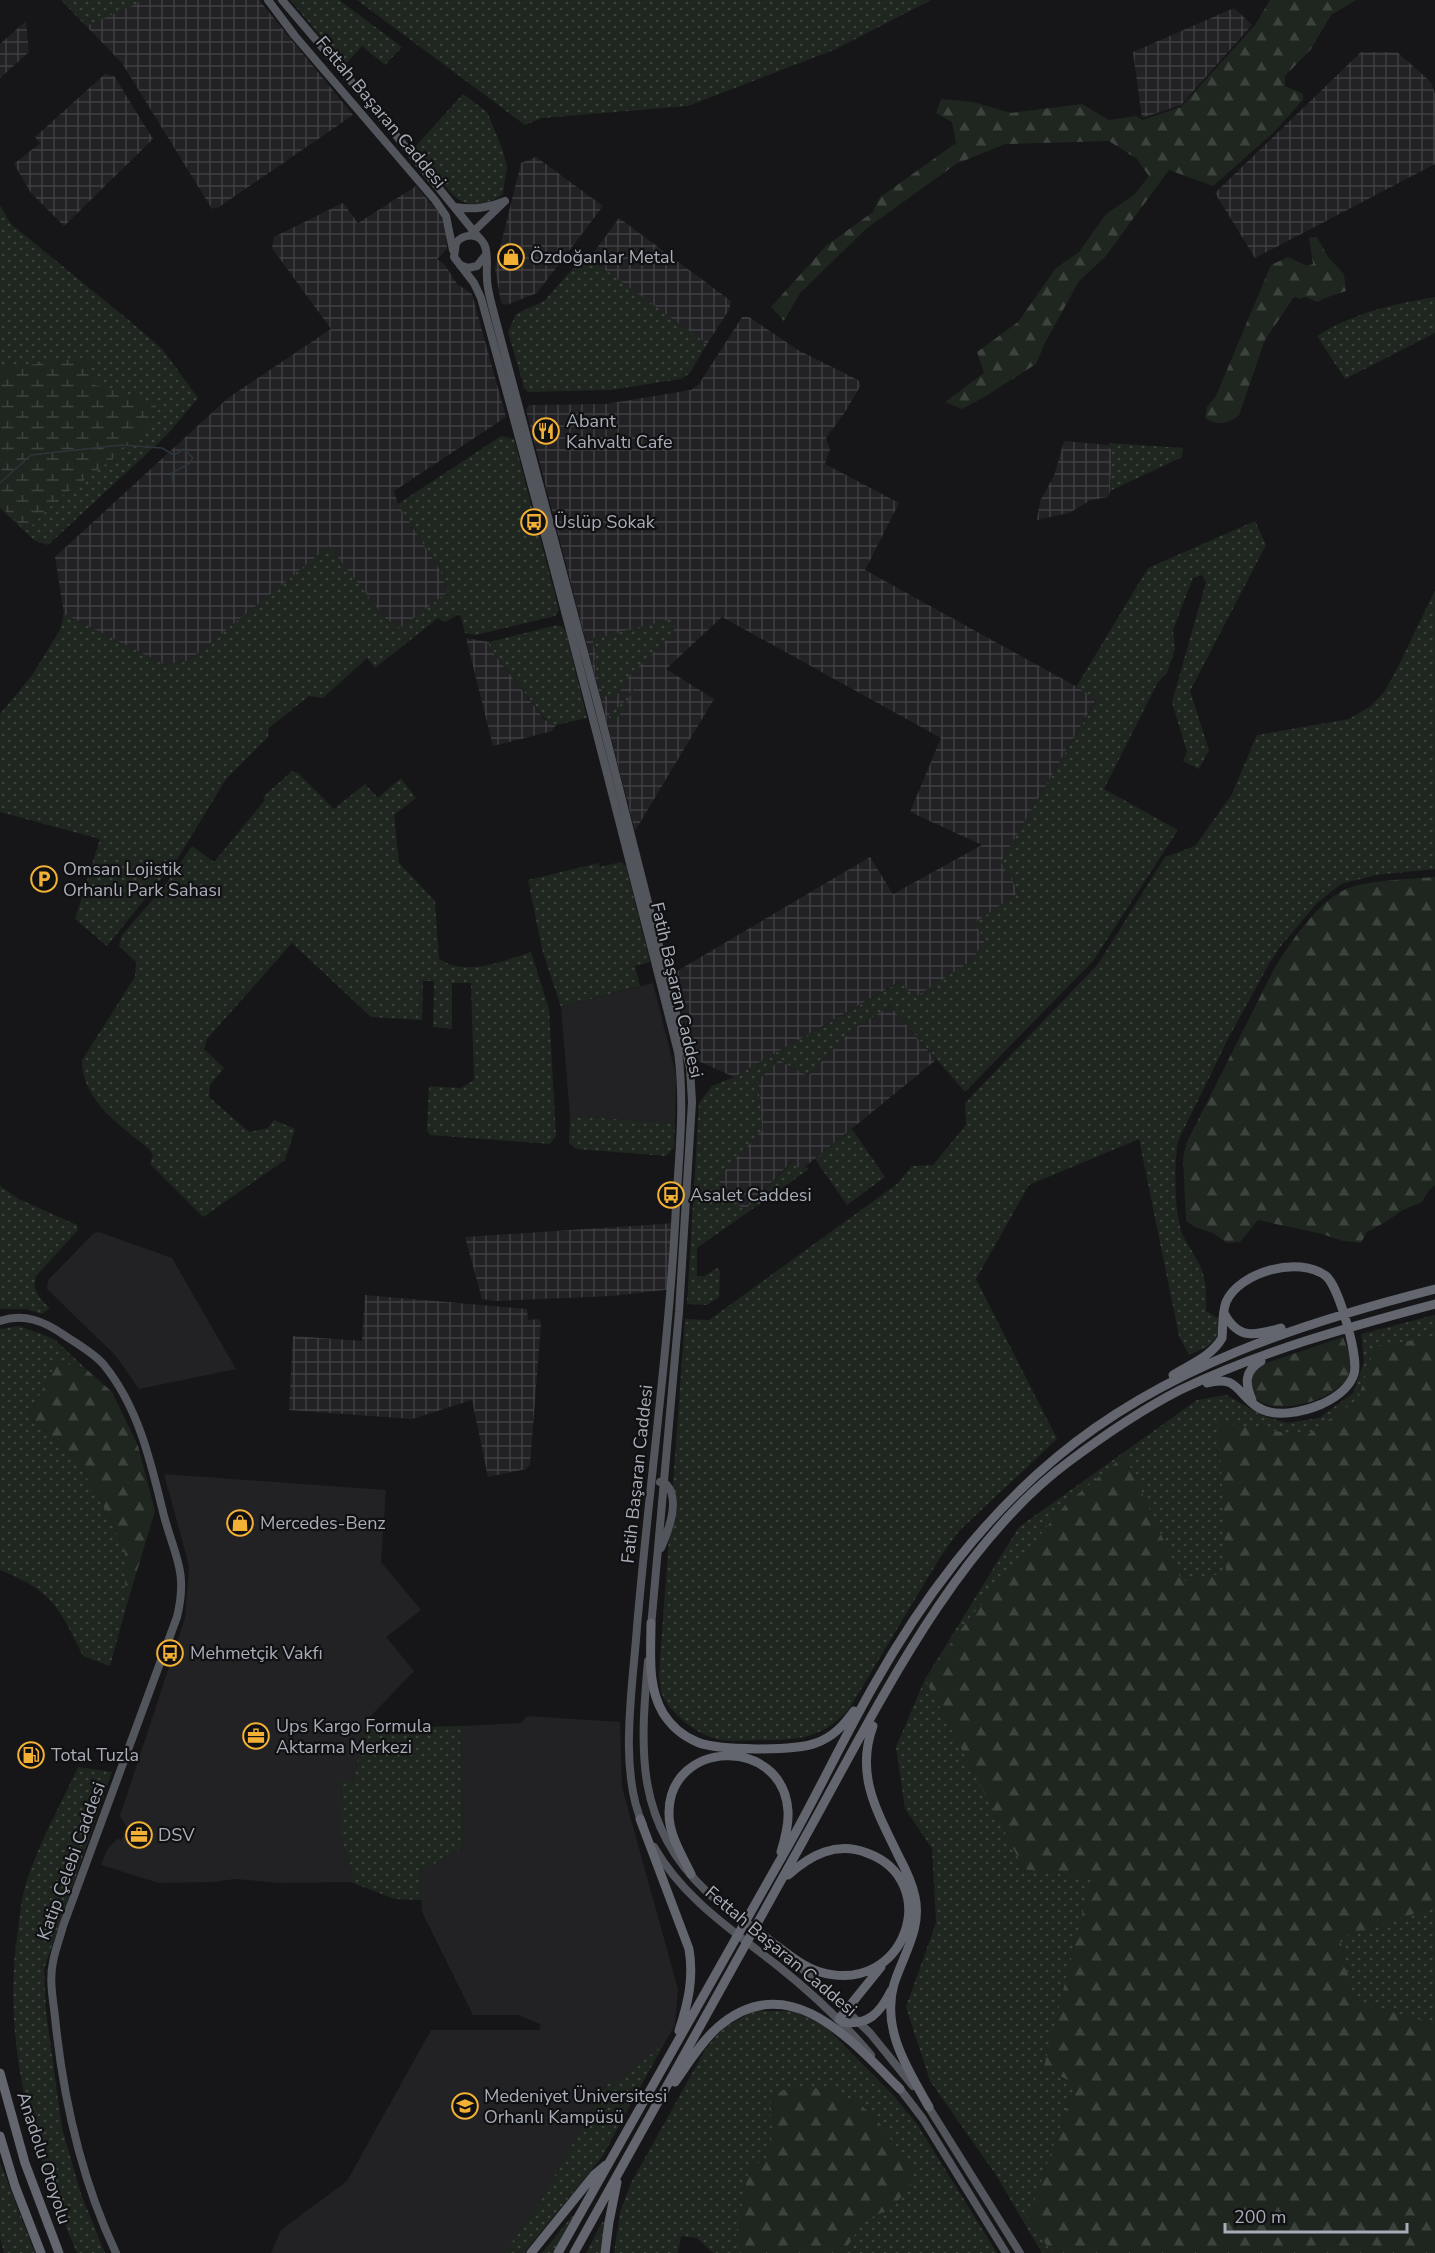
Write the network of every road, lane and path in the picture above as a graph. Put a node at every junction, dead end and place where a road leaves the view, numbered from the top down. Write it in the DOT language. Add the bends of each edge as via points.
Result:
graph roads {
  1 [pos="268,0"];
  2 [pos="282,0"];
  3 [pos="455,207"];
  4 [pos="471,233"];
  5 [pos="453,253"];
  6 [pos="486,255"];
  7 [pos="460,264"];
  8 [pos="1435,1289"];
  9 [pos="1435,1304"];
  10 [pos="1354,1310"];
  11 [pos="1224,1313"];
  12 [pos="0,1321"];
  13 [pos="1306,1340"];
  14 [pos="1178,1391"];
  15 [pos="1252,1403"];
  16 [pos="1104,1422"];
  17 [pos="664,1483"];
  18 [pos="650,1489"];
  19 [pos="651,1623"];
  20 [pos="875,1682"];
  21 [pos="889,1689"];
  22 [pos="640,1819"];
  23 [pos="776,1867"];
  24 [pos="691,1874"];
  25 [pos="781,1881"];
  26 [pos="777,1946"];
  27 [pos="884,1963"];
  28 [pos="894,1985"];
  29 [pos="846,2010"];
  30 [pos="841,2021"];
  31 [pos="860,2023"];
  32 [pos="673,2051"];
  33 [pos="0,2073"];
  34 [pos="900,2089"];
  35 [pos="929,2108"];
  36 [pos="0,2136"];
  37 [pos="611,2162"];
  38 [pos="620,2169"];
  39 [pos="41,2253"];
  40 [pos="59,2253"];
  41 [pos="116,2253"];
  42 [pos="531,2253"];
  43 [pos="558,2253"];
  44 [pos="574,2253"];
  45 [pos="605,2253"];
  46 [pos="1006,2253"];
  47 [pos="1020,2253"];
  1 -- 5 [label="main road, Fettah Başaran Caddesi" via="435,200 448,222"];
  2 -- 3 [label="main road, Fettah Başaran Caddesi"];
  3 -- 4 [label="main road, Fettah Başaran Caddesi"];
  3 -- 4 [label="main road" via="472,210 505,201"];
  4 -- 5 [label="main road" via="459,239"];
  4 -- 6 [label="main road" via="482,241"];
  5 -- 7 [label="main road"];
  6 -- 7 [label="main road" via="477,266 468,268"];
  6 -- 17 [label="main road, Fatih Başaran Caddesi" via="492,306 690,1068 692,1113"];
  7 -- 18 [label="main road, Fatih Başaran Caddesi" via="480,298 515,422 678,1052 682,1091 674,1246 663,1392"];
  8 -- 10 [label="highway"];
  9 -- 13 [label="highway"];
  10 -- 11 [label="highway" via="1252,1334 1236,1329"];
  10 -- 16 [label="highway" via="1209,1362"];
  11 -- 15 [label="highway" via="1226,1302 1240,1285 1281,1268 1321,1273 1336,1293 1356,1363 1348,1386 1312,1408 1291,1412 1270,1411"];
  11 -- 16 [label="highway" via="1222,1338 1216,1347"];
  12 -- 41 [label="main road, Katip Çelebi Caddesi" via="42,1321 103,1363 142,1432 182,1581 177,1617 52,1963 58,2048 67,2101 81,2163"];
  13 -- 14 [label="highway"];
  13 -- 15 [label="highway" via="1250,1369 1247,1383"];
  14 -- 15 [label="highway" via="1224,1381 1238,1387"];
  14 -- 21 [label="highway" via="1118,1427 1031,1495 947,1593"];
  16 -- 20 [label="highway" via="1003,1505 926,1604"];
  17 -- 18 [label="main road" via="656,1483"];
  17 -- 19 [label="main road, Fatih Başaran Caddesi"];
  18 -- 22 [label="main road, Fatih Başaran Caddesi" via="629,1749"];
  19 -- 20 [label="highway" via="651,1673 657,1703 676,1729 709,1746 786,1748 817,1743 846,1722"];
  19 -- 24 [label="main road, Fatih Başaran Caddesi" via="643,1737 645,1779 663,1833"];
  20 -- 23 [label="highway"];
  21 -- 25 [label="highway"];
  21 -- 28 [label="highway" via="871,1732 865,1762 870,1792 916,1898 913,1936"];
  22 -- 30 [label="main road, Fettah Başaran Caddesi" via="664,1864 692,1896"];
  22 -- 32 [label="highway" via="691,1962 691,1990"];
  23 -- 24 [label="highway" via="788,1821 782,1787 760,1763 724,1755 705,1760 688,1771 671,1800 673,1834"];
  23 -- 32 [label="highway"];
  24 -- 26 [label="main road, Fatih Başaran Caddesi" via="720,1904"];
  25 -- 27 [label="highway" via="814,1855 838,1848 862,1851 884,1862 904,1887 909,1915 904,1937"];
  25 -- 38 [label="highway"];
  26 -- 27 [label="highway" via="822,1973 857,1974"];
  26 -- 29 [label="main road, Fatih Başaran Caddesi"];
  27 -- 29 [label="highway"];
  28 -- 31 [label="highway" via="880,2011"];
  28 -- 35 [label="highway" via="891,2007 895,2039"];
  29 -- 30 [label="highway"];
  29 -- 31 [label="main road, Fatih Başaran Caddesi"];
  30 -- 31 [label="highway"];
  30 -- 34 [label="main road, Fettah Başaran Caddesi"];
  31 -- 35 [label="main road, Fatih Başaran Caddesi"];
  32 -- 37 [label="highway"];
  33 -- 40 [label="highway, Anadolu Otoyolu" via="25,2163"];
  34 -- 38 [label="highway" via="843,2034 816,2015 784,2005 752,2008 711,2033 672,2085"];
  34 -- 46 [label="main road, Fettah Başaran Caddesi" via="923,2119"];
  35 -- 47 [label="main road, Fatih Başaran Caddesi"];
  36 -- 39 [label="highway, Anadolu Otoyolu"];
  37 -- 42 [label="highway" via="594,2175"];
  37 -- 43 [label="highway"];
  38 -- 44 [label="highway"];
  38 -- 45 [label="highway"];
}
